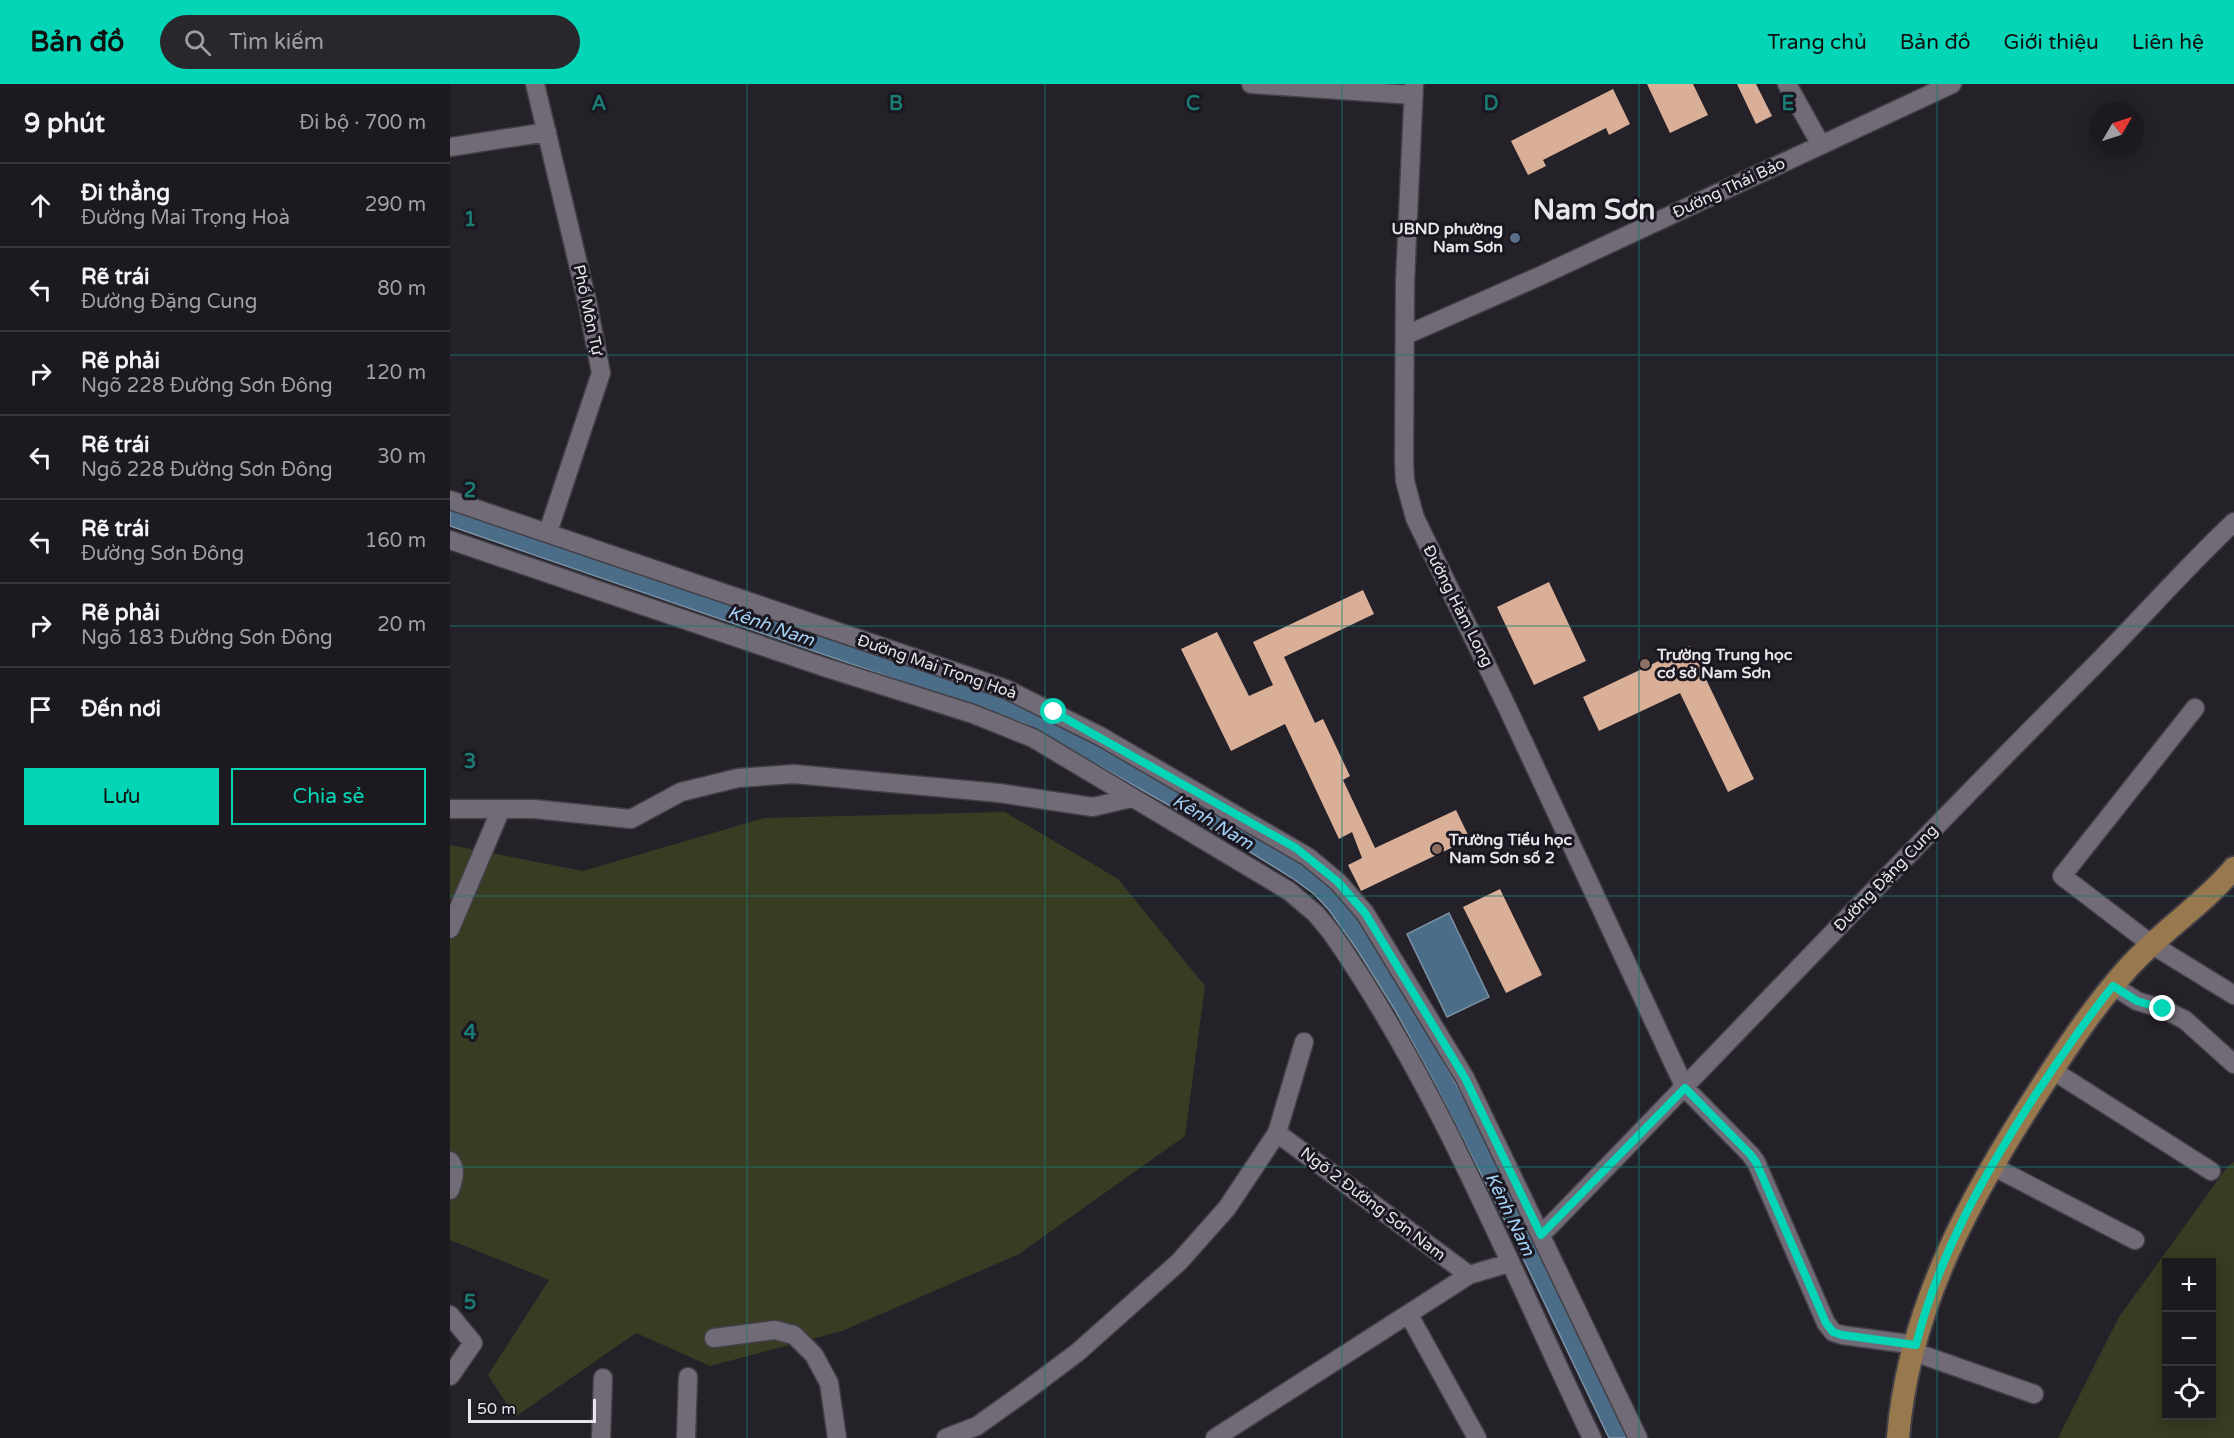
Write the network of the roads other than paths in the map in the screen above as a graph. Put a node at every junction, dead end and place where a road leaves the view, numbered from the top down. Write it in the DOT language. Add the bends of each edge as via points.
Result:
graph roads {
  1 [pos="535,84"];
  2 [pos="1251,84"];
  3 [pos="1787,84"];
  4 [pos="1952,84"];
  5 [pos="1414,89"];
  6 [pos="547,132"];
  7 [pos="1821,145"];
  8 [pos="450,147"];
  9 [pos="1406,334"];
  10 [pos="450,500"];
  11 [pos="2234,522"];
  12 [pos="548,532"];
  13 [pos="450,540"];
  14 [pos="2194,708"];
  15 [pos="1131,798"];
  16 [pos="450,809"];
  17 [pos="501,809"];
  18 [pos="2234,868"];
  19 [pos="450,929"];
  20 [pos="2151,944"];
  21 [pos="2113,986"];
  22 [pos="2234,995"];
  23 [pos="1304,1042"];
  24 [pos="2234,1064"];
  25 [pos="2052,1070"];
  26 [pos="1685,1088"];
  27 [pos="1277,1133"];
  28 [pos="450,1161"];
  29 [pos="1992,1166"];
  30 [pos="2211,1172"];
  31 [pos="450,1190"];
  32 [pos="1541,1235"];
  33 [pos="2135,1240"];
  34 [pos="1509,1263"];
  35 [pos="1469,1275"];
  36 [pos="450,1315"];
  37 [pos="1409,1315"];
  38 [pos="714,1338"];
  39 [pos="1915,1348"];
  40 [pos="450,1376"];
  41 [pos="688,1377"];
  42 [pos="603,1378"];
  43 [pos="2034,1394"];
  44 [pos="980,1432"];
  45 [pos="601,1438"];
  46 [pos="686,1438"];
  47 [pos="837,1438"];
  48 [pos="946,1438"];
  49 [pos="1215,1438"];
  50 [pos="1477,1438"];
  51 [pos="1592,1438"];
  52 [pos="1638,1438"];
  53 [pos="1898,1438"];
  1 -- 6 [label="street, Phố Môn Tự"];
  2 -- 5 [label="street"];
  3 -- 7 [label="street"];
  4 -- 7 [label="street, Đường Thái Bảo"];
  5 -- 9 [label="street, Đường Hàm Long"];
  6 -- 8 [label="street"];
  6 -- 12 [label="street, Phố Môn Tự" via="601,373"];
  7 -- 9 [label="street, Đường Thái Bảo"];
  9 -- 26 [label="street, Đường Hàm Long" via="1404,461 1414,518 1504,700"];
  10 -- 12 [label="street, Đường Mai Trọng Hoà"];
  11 -- 26 [label="street, Đường Đặng Cung"];
  12 -- 32 [label="street, Đường Mai Trọng Hoà" via="1006,689 1100,736 1296,848 1338,882 1369,920 1465,1078"];
  13 -- 15 [label="street" via="973,714 1033,738"];
  14 -- 20 [label="street" via="2062,876"];
  15 -- 17 [label="street" via="1093,807 999,793 794,774 738,778 681,792 631,819"];
  15 -- 34 [label="street" via="1289,891 1331,932 1407,1054"];
  16 -- 17 [label="street"];
  17 -- 19 [label="street"];
  18 -- 20 [label="main road"];
  20 -- 21 [label="main road"];
  20 -- 22 [label="street"];
  21 -- 24 [label="street" via="2137,1001 2185,1020"];
  21 -- 25 [label="main road"];
  23 -- 27 [label="street"];
  25 -- 29 [label="main road"];
  25 -- 30 [label="street"];
  26 -- 32 [label="street, Đường Đặng Cung"];
  26 -- 39 [label="street, Đường Hàm Long" via="1756,1162 1833,1332"];
  27 -- 35 [label="street, Ngõ 2 Đường Sơn Nam"];
  27 -- 44 [label="street" via="1227,1208 1179,1262"];
  28 -- 31 [label="street" via="454,1176"];
  29 -- 33 [label="street"];
  29 -- 39 [label="main road" via="1943,1261"];
  32 -- 52 [label="street, Đường Mai Trọng Hoà"];
  34 -- 35 [label="street"];
  34 -- 51 [label="street"];
  35 -- 37 [label="street"];
  36 -- 40 [label="street" via="473,1343"];
  37 -- 49 [label="street"];
  37 -- 50 [label="street"];
  38 -- 47 [label="street" via="775,1330 794,1335 814,1355 829,1383"];
  39 -- 43 [label="street"];
  39 -- 53 [label="main road"];
  41 -- 46 [label="street"];
  42 -- 45 [label="street"];
  44 -- 48 [label="street"];
}
